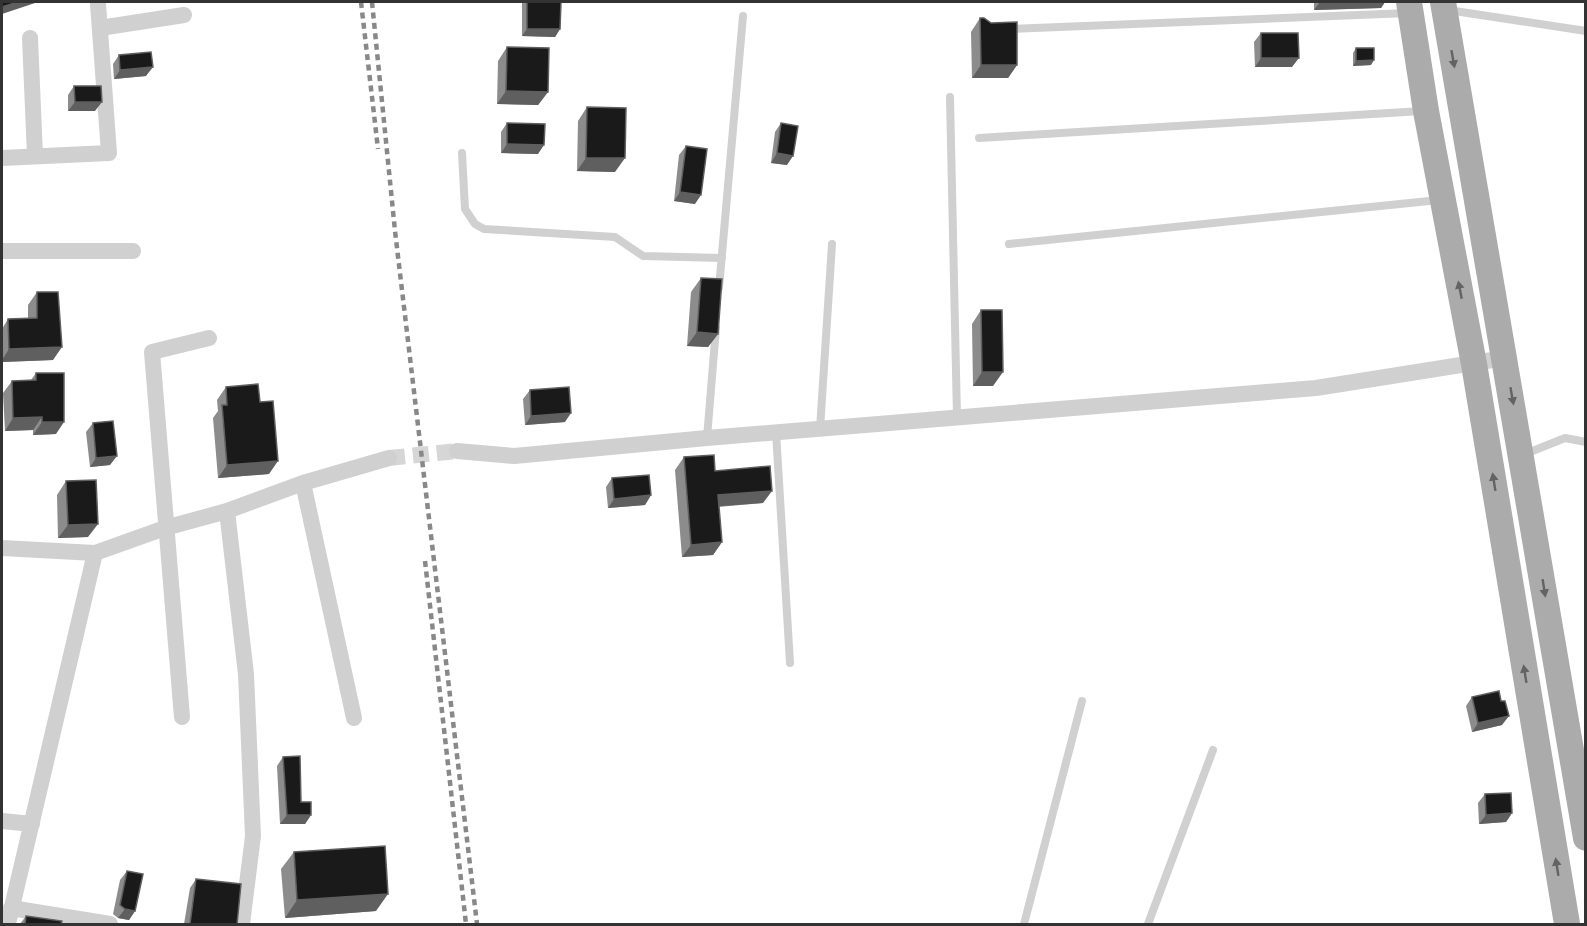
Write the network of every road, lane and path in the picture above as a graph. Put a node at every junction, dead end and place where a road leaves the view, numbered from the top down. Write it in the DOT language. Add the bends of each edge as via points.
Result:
graph roads {
  1 [pos="98,4"];
  2 [pos="1444,5"];
  3 [pos="1410,7"];
  4 [pos="184,15"];
  5 [pos="742,16"];
  6 [pos="100,28"];
  7 [pos="993,30"];
  8 [pos="1586,32"];
  9 [pos="30,38"];
  10 [pos="950,97"];
  11 [pos="1426,111"];
  12 [pos="979,138"];
  13 [pos="462,153"];
  14 [pos="35,156"];
  15 [pos="2,158"];
  16 [pos="1443,199"];
  17 [pos="832,244"];
  18 [pos="1009,244"];
  19 [pos="2,251"];
  20 [pos="133,251"];
  21 [pos="722,258"];
  22 [pos="719,292"];
  23 [pos="717,315"];
  24 [pos="209,338"];
  25 [pos="1505,358"];
  26 [pos="1474,364"];
  27 [pos="957,417"];
  28 [pos="820,429"];
  29 [pos="776,432"];
  30 [pos="707,438"];
  31 [pos="1586,442"];
  32 [pos="457,451"];
  33 [pos="1522,455"];
  34 [pos="389,458"];
  35 [pos="303,483"];
  36 [pos="227,511"];
  37 [pos="165,528"];
  38 [pos="2,548"];
  39 [pos="95,553"];
  40 [pos="790,663"];
  41 [pos="1082,701"];
  42 [pos="182,717"];
  43 [pos="354,718"];
  44 [pos="1212,750"];
  45 [pos="2,822"];
  46 [pos="32,824"];
  47 [pos="1586,838"];
  48 [pos="10,916"];
  49 [pos="110,924"];
  50 [pos="242,924"];
  51 [pos="1024,924"];
  52 [pos="1148,924"];
  53 [pos="1567,924"];
  1 -- 6 [label="street"];
  2 -- 8 [label="lane"];
  2 -- 25 [label="main road, one-way"];
  3 -- 7 [label="lane"];
  3 -- 11 [label="main road"];
  4 -- 6 [label="street"];
  5 -- 21 [label="lane"];
  6 -- 14 [label="street" via="109,153"];
  9 -- 14 [label="street"];
  10 -- 27 [label="lane"];
  11 -- 12 [label="lane"];
  11 -- 16 [label="main road"];
  13 -- 21 [label="lane" via="465,209 475,224 484,229 615,237 643,256"];
  14 -- 15 [label="street"];
  16 -- 18 [label="lane"];
  26 -- 16 [label="main road, one-way"];
  17 -- 28 [label="lane"];
  19 -- 20 [label="street"];
  21 -- 22 [label="lane"];
  23 -- 30 [label="lane"];
  24 -- 37 [label="street" via="152,352"];
  25 -- 26 [label="street"];
  25 -- 33 [label="main road, one-way"];
  26 -- 27 [label="street" via="1316,388"];
  53 -- 26 [label="main road, one-way"];
  27 -- 28 [label="street"];
  28 -- 29 [label="street"];
  29 -- 30 [label="street"];
  29 -- 40 [label="lane"];
  30 -- 32 [label="street" via="514,456"];
  31 -- 33 [label="lane" via="1565,438"];
  33 -- 47 [label="main road, one-way"];
  34 -- 35 [label="street"];
  35 -- 36 [label="street"];
  35 -- 43 [label="street"];
  36 -- 37 [label="street"];
  36 -- 50 [label="street" via="246,674 253,837"];
  37 -- 39 [label="street"];
  37 -- 42 [label="street"];
  38 -- 39 [label="street"];
  39 -- 46 [label="street"];
  41 -- 51 [label="lane"];
  44 -- 52 [label="lane"];
  45 -- 46 [label="street"];
  46 -- 48 [label="street"];
  48 -- 49 [label="street"];
}
